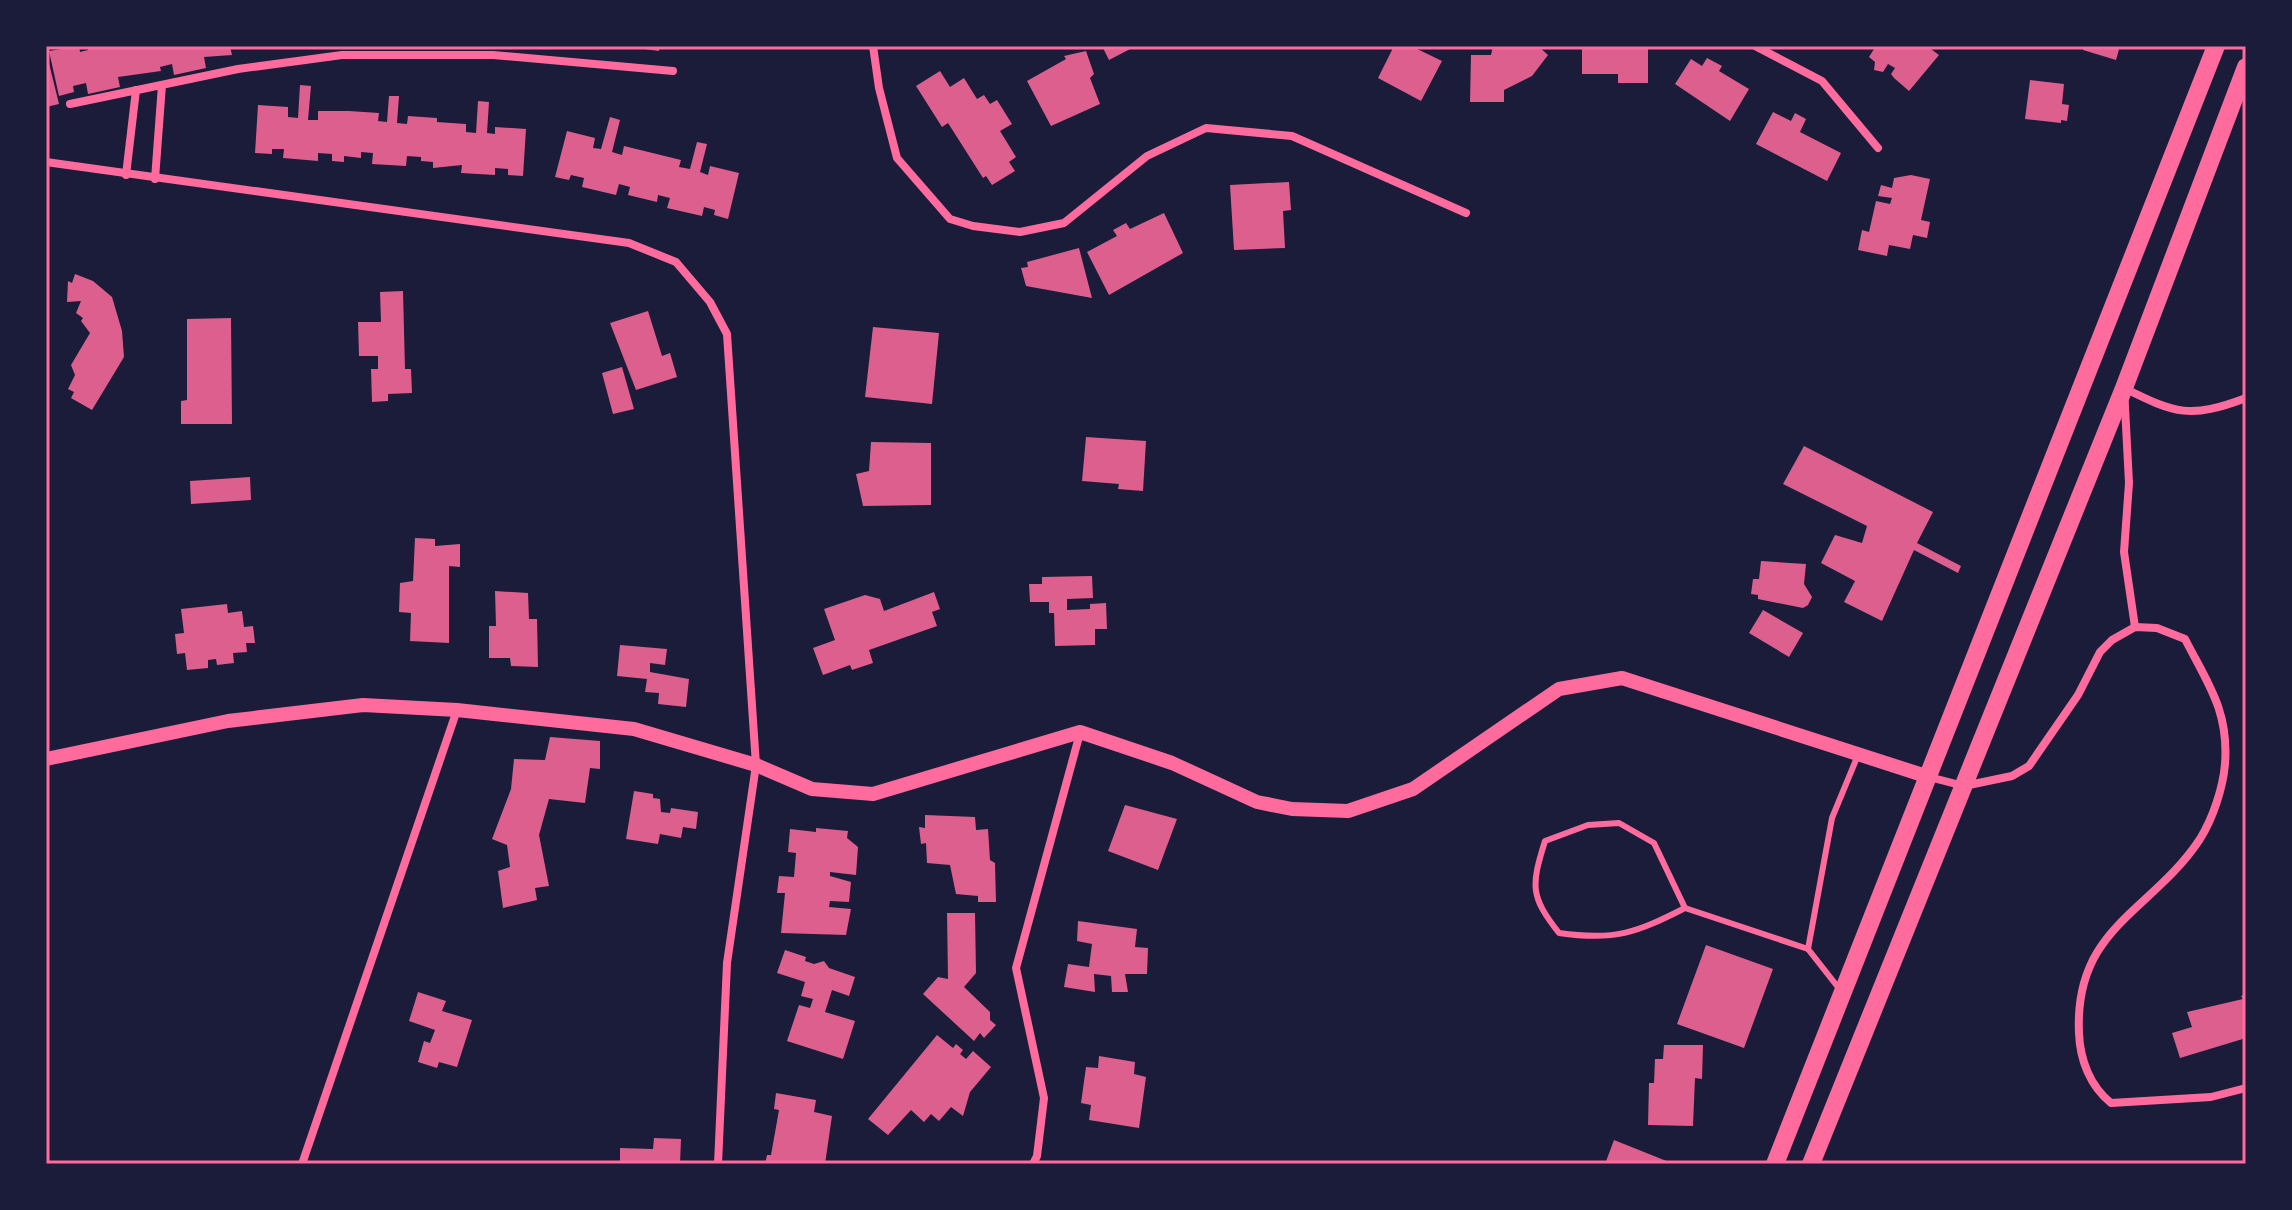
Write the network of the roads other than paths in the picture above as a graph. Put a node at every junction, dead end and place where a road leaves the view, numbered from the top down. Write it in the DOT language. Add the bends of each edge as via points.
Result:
graph roads {
  1 [pos="873,46"];
  2 [pos="1755,46"];
  3 [pos="2216,46"];
  4 [pos="2246,67"];
  5 [pos="673,71"];
  6 [pos="162,85"];
  7 [pos="136,90"];
  8 [pos="70,104"];
  9 [pos="1878,148"];
  10 [pos="46,162"];
  11 [pos="126,175"];
  12 [pos="155,179"];
  13 [pos="1466,213"];
  14 [pos="2124,388"];
  15 [pos="2246,398"];
  16 [pos="2135,627"];
  17 [pos="457,710"];
  18 [pos="1080,732"];
  19 [pos="1858,755"];
  20 [pos="46,759"];
  21 [pos="756,765"];
  22 [pos="1929,777"];
  23 [pos="1964,786"];
  24 [pos="1685,908"];
  25 [pos="1808,949"];
  26 [pos="1844,994"];
  27 [pos="2246,1088"];
  28 [pos="302,1164"];
  29 [pos="718,1164"];
  30 [pos="1033,1164"];
  31 [pos="1775,1164"];
  32 [pos="1811,1164"];
  1 -- 13 [label="street" via="897,158 950,219 973,226 1020,232 1064,223 1147,156 1206,128 1292,136"];
  2 -- 9 [label="street" via="1822,81"];
  3 -- 22 [label="highway"];
  4 -- 14 [label="highway"];
  5 -- 6 [label="street" via="493,55 342,55"];
  6 -- 7 [label="street"];
  6 -- 12 [label="street"];
  7 -- 8 [label="street"];
  7 -- 11 [label="street"];
  10 -- 11 [label="street"];
  11 -- 12 [label="street"];
  12 -- 21 [label="street" via="629,243 676,262 710,302 727,334"];
  14 -- 15 [label="street" via="2182,413"];
  14 -- 16 [label="street" via="2129,483 2124,552"];
  14 -- 23 [label="highway"];
  16 -- 23 [label="street" via="2100,652 2078,695 2029,766 2012,776"];
  16 -- 27 [label="street" via="2157,628 2185,639 2223,713 2225,765 2218,799 2200,839 2117,922 2083,983 2078,1011 2085,1067 2111,1103 2211,1097"];
  17 -- 20 [label="street" via="363,705 228,721"];
  17 -- 21 [label="street" via="634,729"];
  17 -- 28 [label="street"];
  18 -- 19 [label="street" via="1172,763 1257,802 1348,811 1413,789 1559,689 1622,678"];
  18 -- 21 [label="street" via="873,794 812,789"];
  18 -- 30 [label="street" via="1016,968 1044,1098"];
  19 -- 22 [label="street"];
  19 -- 25 [label="lane" via="1832,818"];
  21 -- 29 [label="street" via="727,963"];
  22 -- 23 [label="street"];
  22 -- 26 [label="highway"];
  23 -- 32 [label="highway"];
  24 -- 24 [label="lane" via="1654,843 1619,823 1588,825 1545,841 1533,877 1536,904 1559,933 1593,938 1638,932"];
  24 -- 25 [label="lane"];
  25 -- 26 [label="lane"];
  26 -- 31 [label="highway"];
}
